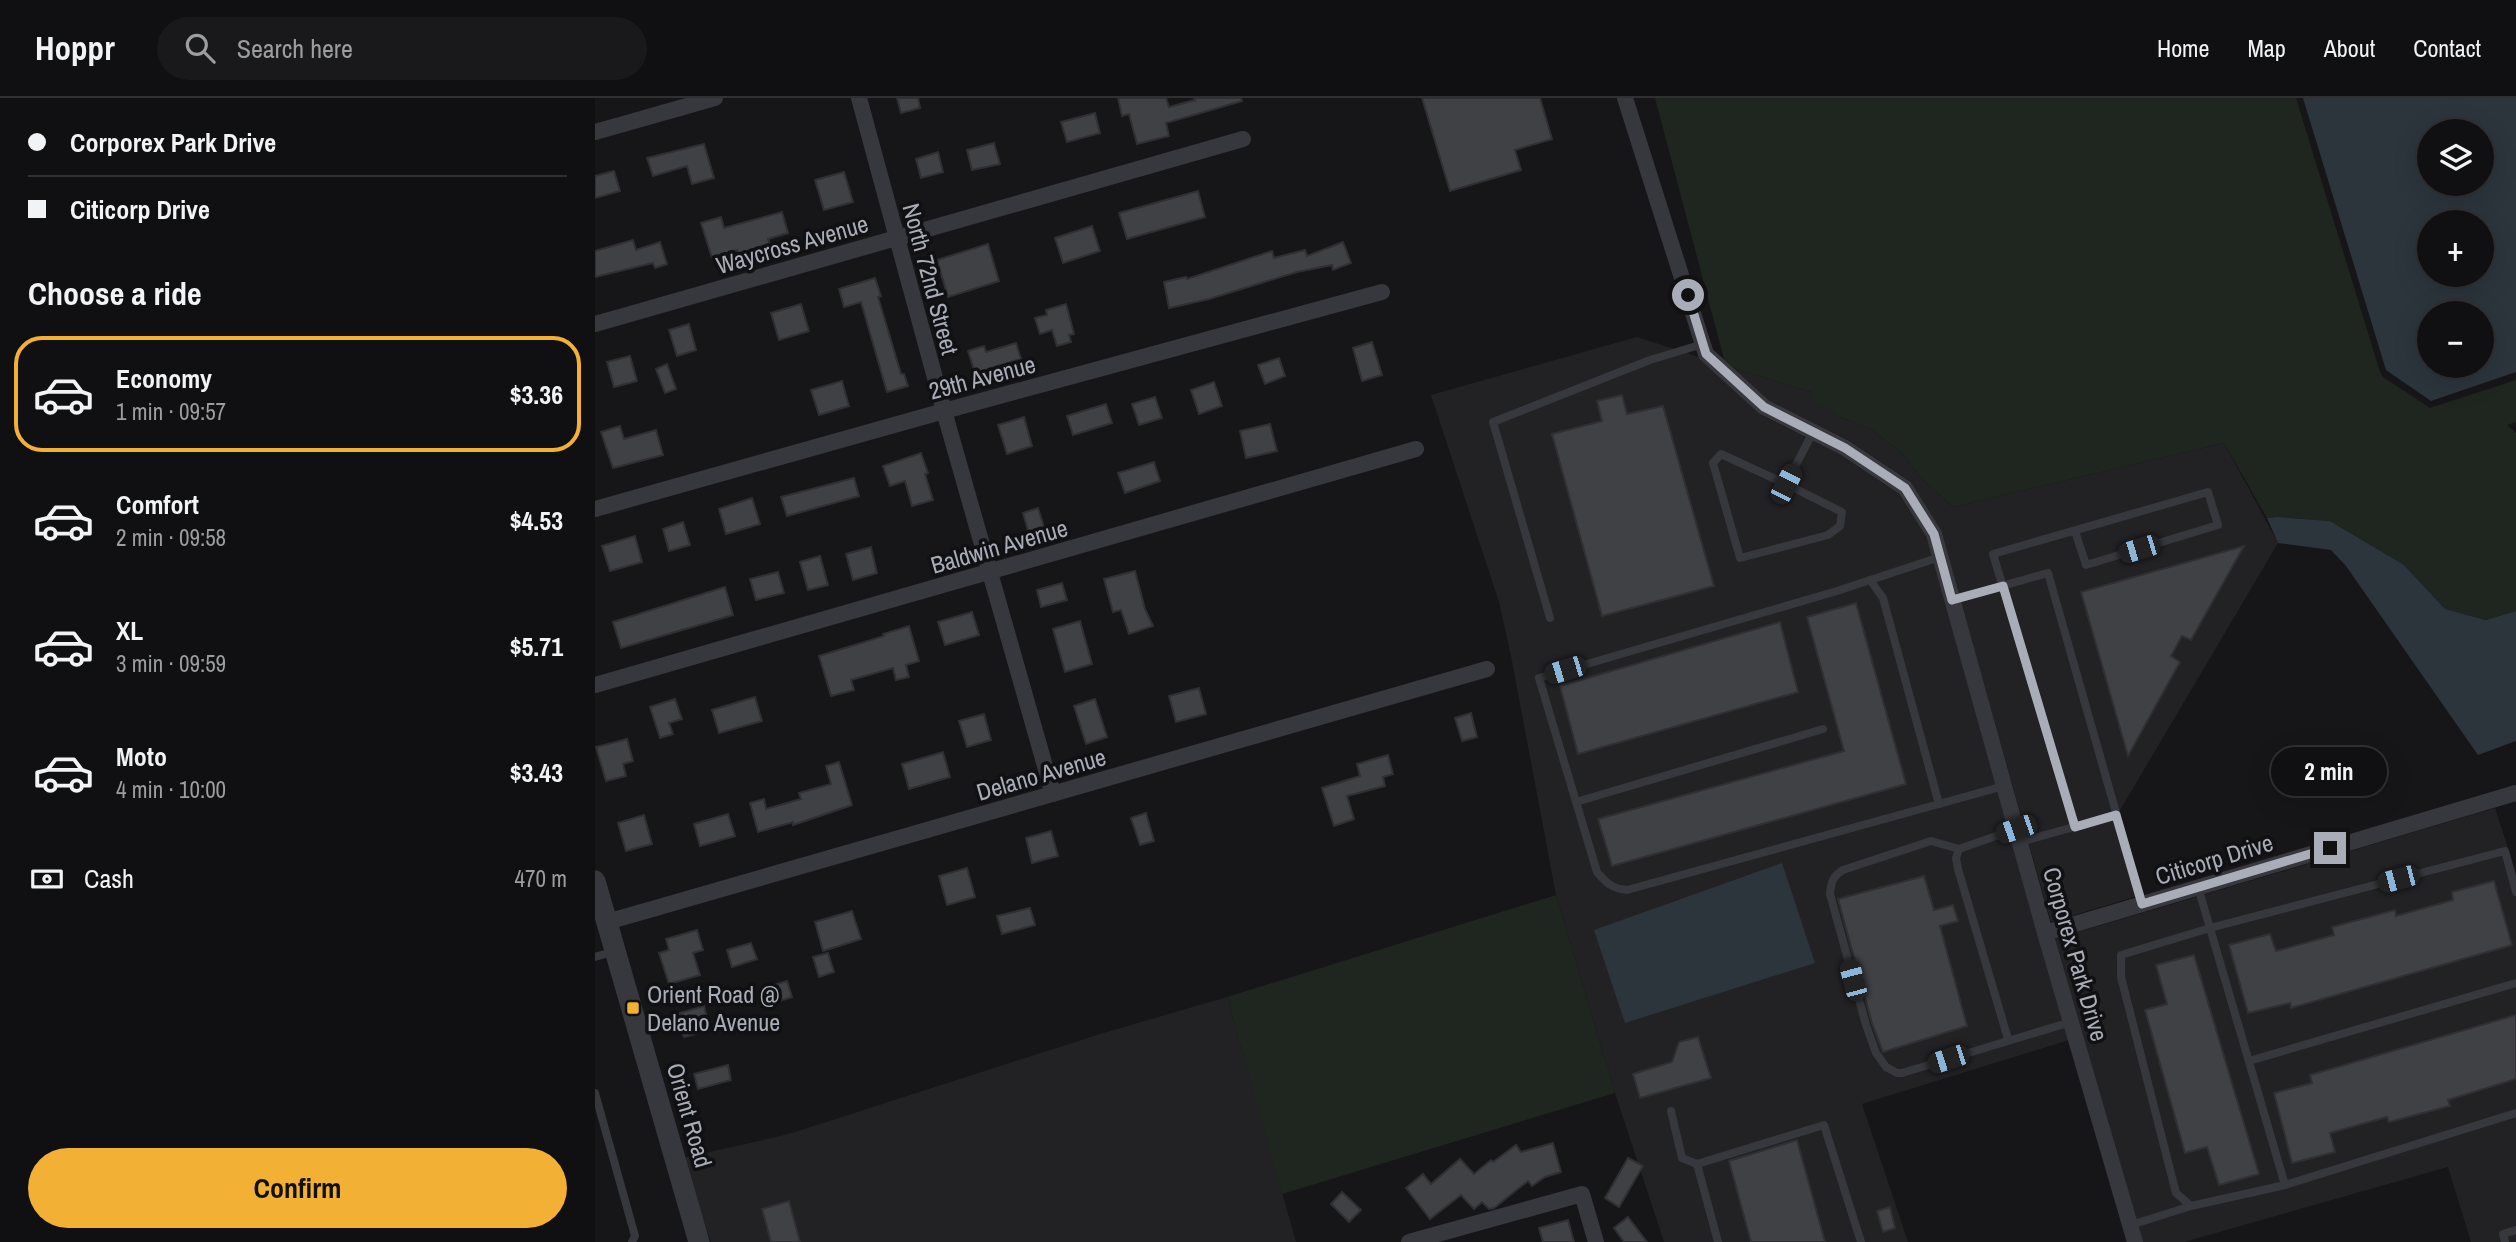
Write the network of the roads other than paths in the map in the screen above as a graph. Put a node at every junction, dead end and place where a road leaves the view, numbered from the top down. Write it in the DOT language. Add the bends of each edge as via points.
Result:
graph roads {
  1 [pos="715,98"];
  2 [pos="859,98"];
  3 [pos="1625,98"];
  4 [pos="595,132"];
  5 [pos="1243,139"];
  6 [pos="896,237"];
  7 [pos="1383,292"];
  8 [pos="595,324"];
  9 [pos="1703,344"];
  10 [pos="944,411"];
  11 [pos="1813,432"];
  12 [pos="1416,449"];
  13 [pos="1786,484"];
  14 [pos="595,509"];
  15 [pos="2075,531"];
  16 [pos="1940,557"];
  17 [pos="990,572"];
  18 [pos="1870,580"];
  19 [pos="2003,586"];
  20 [pos="1952,600"];
  21 [pos="1549,618"];
  22 [pos="1487,669"];
  23 [pos="595,685"];
  24 [pos="1823,729"];
  25 [pos="2004,786"];
  26 [pos="2516,793"];
  27 [pos="1053,794"];
  28 [pos="1576,802"];
  29 [pos="1939,804"];
  30 [pos="2116,815"];
  31 [pos="2075,827"];
  32 [pos="2018,836"];
  33 [pos="1959,849"];
  34 [pos="595,881"];
  35 [pos="2198,887"];
  36 [pos="2516,892"];
  37 [pos="2142,904"];
  38 [pos="602,916"];
  39 [pos="2210,928"];
  40 [pos="2046,933"];
  41 [pos="605,954"];
  42 [pos="2516,983"];
  43 [pos="2071,1022"];
  44 [pos="2008,1039"];
  45 [pos="2249,1061"];
  46 [pos="595,1093"];
  47 [pos="1671,1111"];
  48 [pos="2516,1113"];
  49 [pos="1697,1164"];
  50 [pos="2285,1185"];
  51 [pos="2191,1206"];
  52 [pos="2131,1225"];
  53 [pos="2516,1230"];
  54 [pos="632,1242"];
  55 [pos="699,1242"];
  56 [pos="1409,1242"];
  57 [pos="1596,1242"];
  58 [pos="1718,1242"];
  59 [pos="1861,1242"];
  60 [pos="2135,1242"];
  61 [pos="2505,1242"];
  1 -- 4 [label="street"];
  2 -- 6 [label="street, North 72nd Street"];
  3 -- 9 [label="street, Corporex Park Drive"];
  5 -- 6 [label="street, Waycross Avenue"];
  6 -- 8 [label="street, Waycross Avenue"];
  6 -- 10 [label="street, North 72nd Street"];
  7 -- 10 [label="street, 29th Avenue"];
  9 -- 11 [label="street, Corporex Park Drive" via="1706,354 1764,407"];
  9 -- 21 [label="lane" via="1493,422"];
  10 -- 14 [label="street, 29th Avenue"];
  10 -- 17 [label="street, North 72nd Street"];
  11 -- 13 [label="lane"];
  11 -- 16 [label="street, Corporex Park Drive" via="1905,488 1934,534"];
  12 -- 17 [label="street, Baldwin Avenue"];
  13 -- 13 [label="lane" via="1842,512 1840,526 1828,535 1740,558 1713,463 1721,454"];
  15 -- 15 [label="lane" via="2208,492 2218,525 2086,565"];
  15 -- 19 [label="lane" via="1993,554"];
  16 -- 18 [label="lane"];
  16 -- 20 [label="street, Corporex Park Drive"];
  17 -- 23 [label="street, Baldwin Avenue"];
  17 -- 27 [label="street, North 72nd Street"];
  18 -- 28 [label="lane" via="1539,678"];
  18 -- 29 [label="lane" via="1883,598"];
  19 -- 20 [label="lane"];
  19 -- 30 [label="lane" via="2048,573"];
  19 -- 31 [label="lane"];
  20 -- 25 [label="street, Corporex Park Drive"];
  22 -- 27 [label="street, Delano Avenue"];
  24 -- 28 [label="lane"];
  25 -- 29 [label="lane"];
  25 -- 32 [label="street, Corporex Park Drive"];
  26 -- 35 [label="street, Citicorp Drive"];
  27 -- 38 [label="street, Delano Avenue"];
  28 -- 29 [label="lane" via="1597,872 1617,890"];
  30 -- 31 [label="lane"];
  30 -- 37 [label="lane"];
  31 -- 32 [label="lane"];
  32 -- 33 [label="lane"];
  32 -- 40 [label="street, Corporex Park Drive"];
  33 -- 44 [label="lane" via="1958,869"];
  33 -- 44 [label="lane" via="1931,841 1835,875 1831,894 1842,940 1876,1053 1891,1070 1902,1073"];
  34 -- 38 [label="street, Orient Road"];
  35 -- 37 [label="street, Citicorp Drive"];
  35 -- 39 [label="lane"];
  36 -- 39 [label="lane" via="2505,851"];
  37 -- 40 [label="street, Citicorp Drive"];
  38 -- 41 [label="street, Orient Road"];
  39 -- 45 [label="lane"];
  39 -- 51 [label="lane" via="2121,955 2121,978 2176,1193"];
  40 -- 43 [label="street, Corporex Park Drive"];
  41 -- 55 [label="street, Orient Road"];
  42 -- 45 [label="lane"];
  43 -- 44 [label="lane"];
  43 -- 52 [label="street, Corporex Park Drive"];
  45 -- 50 [label="lane"];
  46 -- 54 [label="lane" via="635,1236"];
  47 -- 49 [label="lane" via="1682,1158"];
  48 -- 50 [label="lane"];
  49 -- 58 [label="lane"];
  49 -- 59 [label="lane" via="1824,1125"];
  50 -- 51 [label="lane"];
  51 -- 52 [label="lane"];
  52 -- 60 [label="street, Corporex Park Drive"];
  53 -- 61 [label="lane" via="2503,1234"];
  56 -- 57 [label="street" via="1582,1194"];
}
